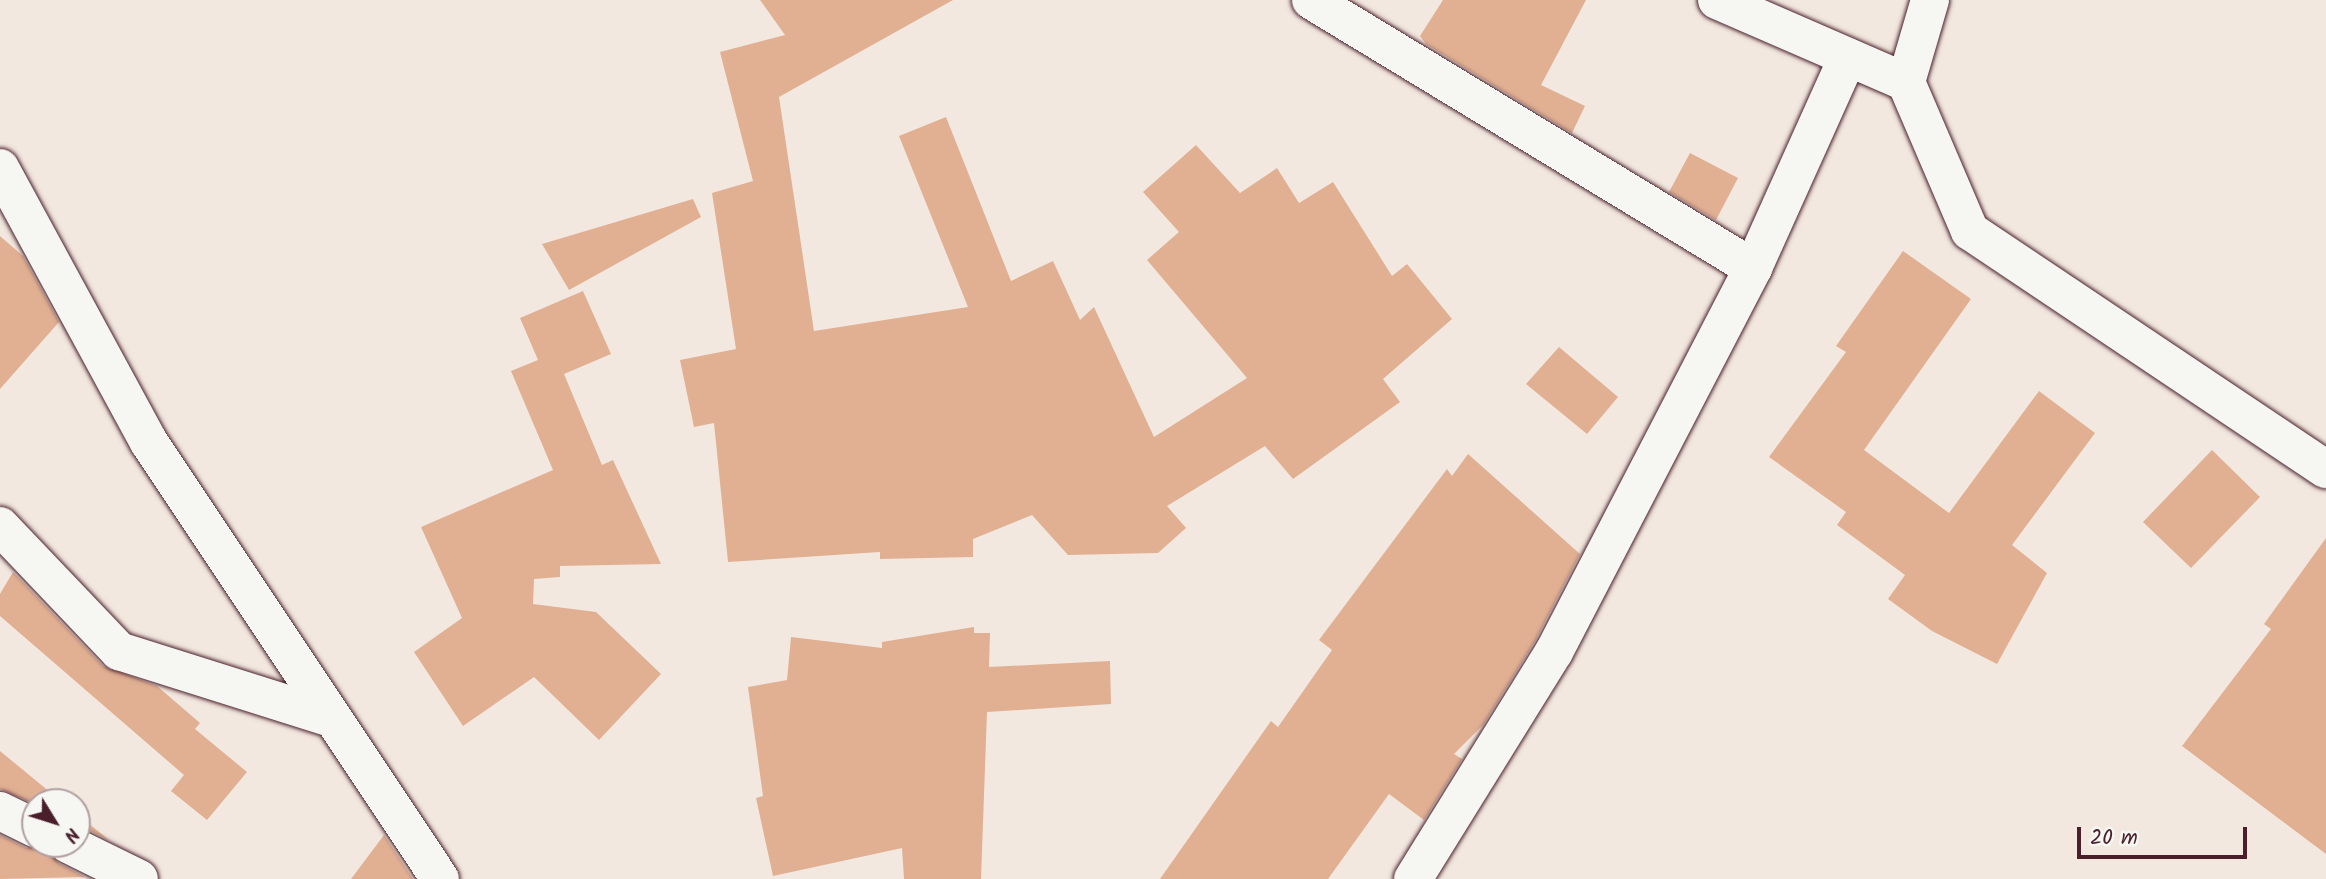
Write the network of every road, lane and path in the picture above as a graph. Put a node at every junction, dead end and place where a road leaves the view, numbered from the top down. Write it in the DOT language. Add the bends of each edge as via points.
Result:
graph roads {
  1 [pos="1311,0"];
  2 [pos="1717,0"];
  3 [pos="1930,0"];
  4 [pos="1849,57"];
  5 [pos="1906,82"];
  6 [pos="0,169"];
  7 [pos="1753,268"];
  8 [pos="2326,469"];
  9 [pos="0,526"];
  10 [pos="332,718"];
  11 [pos="0,811"];
  12 [pos="21,821"];
  13 [pos="91,855"];
  14 [pos="139,879"];
  15 [pos="440,879"];
  16 [pos="1413,879"];
  1 -- 7 [label="street"];
  2 -- 4 [label="street"];
  3 -- 5 [label="street"];
  4 -- 5 [label="street"];
  4 -- 7 [label="street"];
  5 -- 8 [label="street" via="1970,231"];
  6 -- 10 [label="street" via="149,442"];
  7 -- 16 [label="street" via="1554,652"];
  9 -- 10 [label="street" via="119,651"];
  10 -- 15 [label="street"];
  11 -- 12 [label="street"];
  13 -- 14 [label="street"];
}
